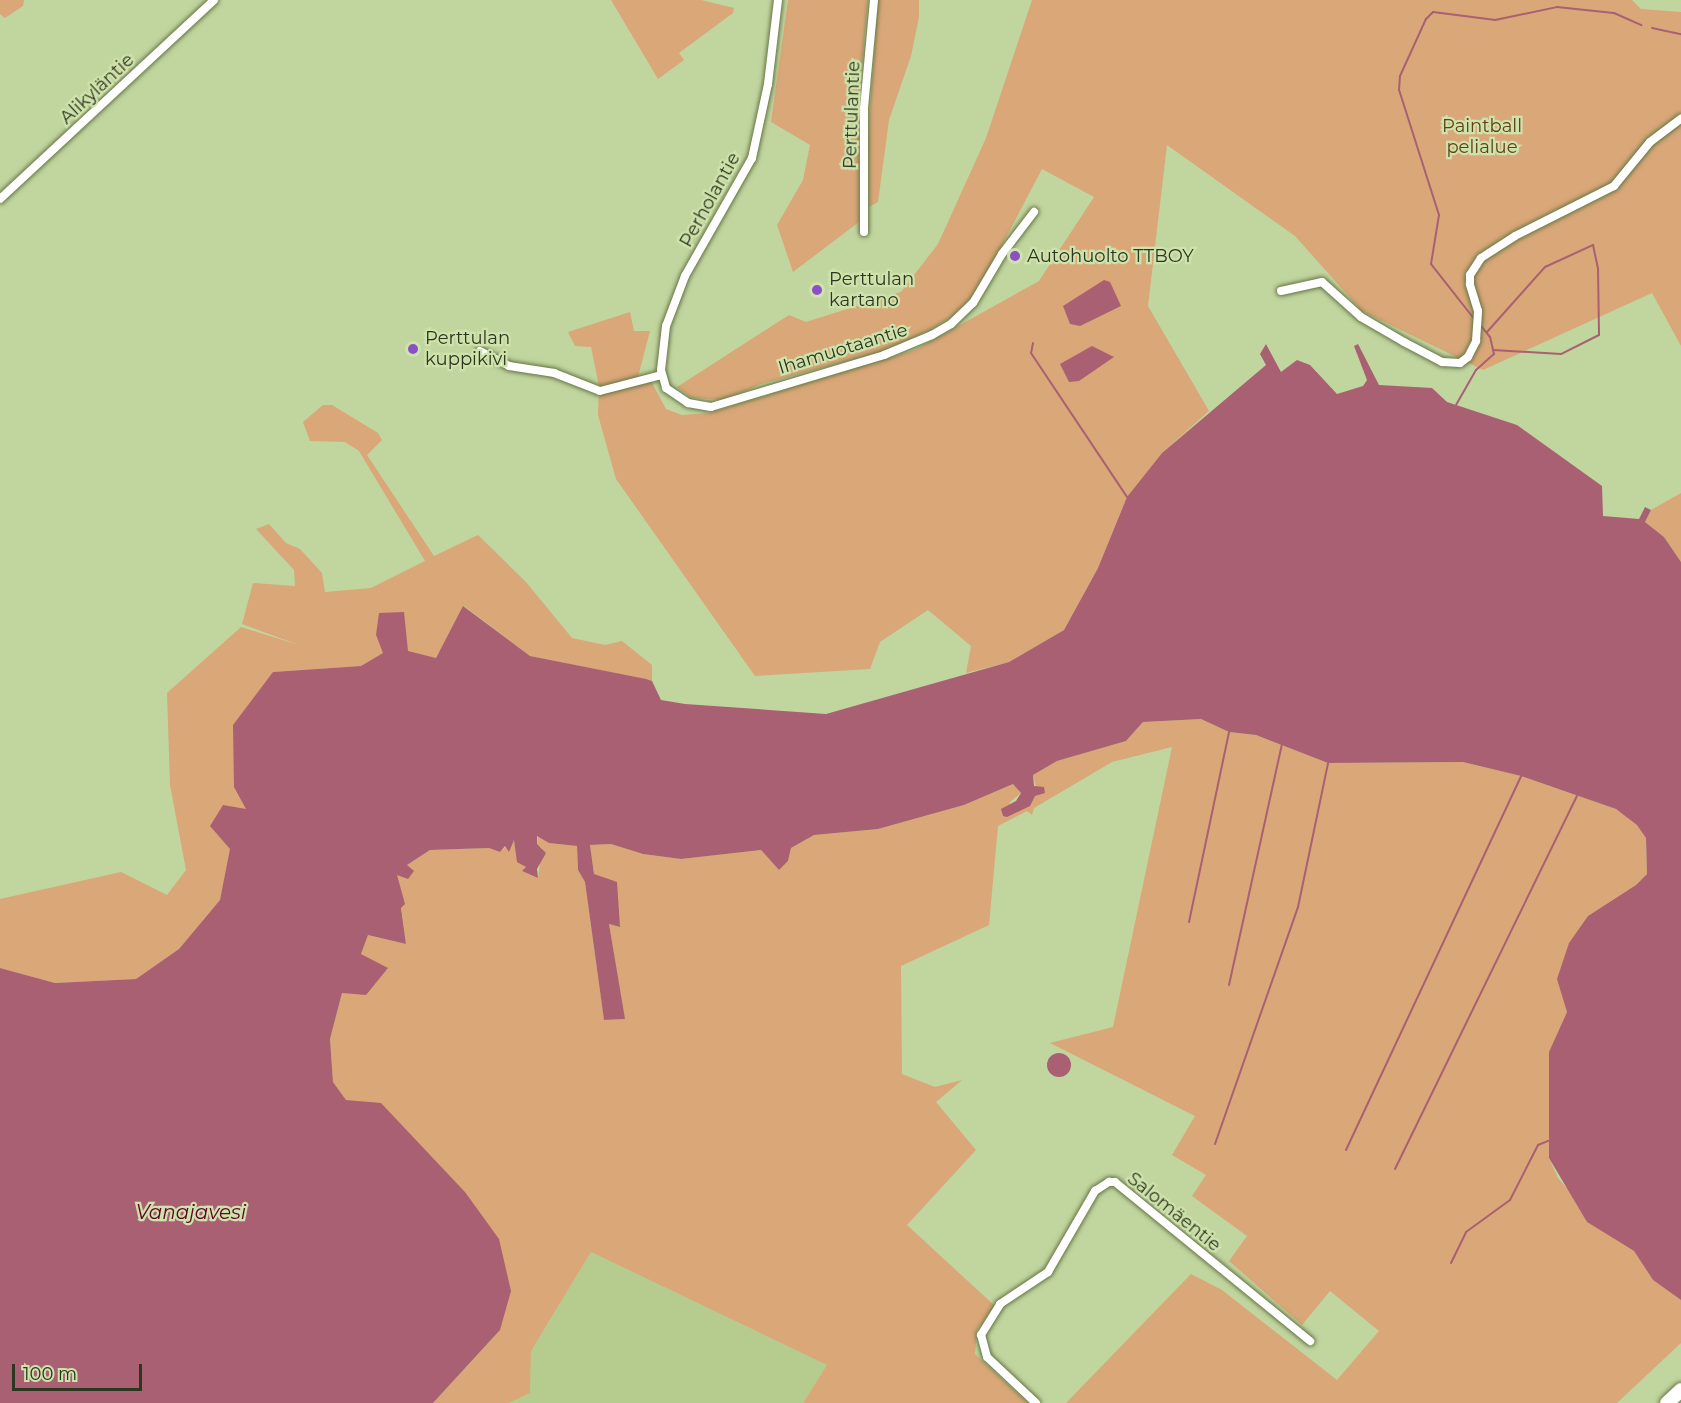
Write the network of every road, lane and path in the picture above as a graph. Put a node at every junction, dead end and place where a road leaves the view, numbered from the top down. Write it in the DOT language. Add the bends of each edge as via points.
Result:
graph roads {
  1 [pos="214,0"];
  2 [pos="778,0"];
  3 [pos="874,0"];
  4 [pos="1681,119"];
  5 [pos="0,199"];
  6 [pos="1034,212"];
  7 [pos="864,232"];
  8 [pos="1281,291"];
  9 [pos="480,351"];
  10 [pos="662,375"];
  11 [pos="1310,1341"];
  12 [pos="1681,1390"];
  13 [pos="1036,1403"];
  14 [pos="1667,1403"];
  1 -- 5 [label="street, Alikyläntie"];
  2 -- 10 [label="street, Perholantie" via="768,84 752,158 685,276 666,326"];
  3 -- 7 [label="street, Perttulantie" via="864,108"];
  4 -- 8 [label="street" via="1650,142 1614,186 1515,236 1481,258 1470,275 1478,311 1476,341 1460,363 1442,362 1361,317 1322,282"];
  6 -- 10 [label="street, Ihamuotaantie" via="972,303 951,324 932,335 884,355 790,380 728,403 699,406 666,388"];
  9 -- 10 [label="street" via="509,366 554,373 600,391"];
  11 -- 13 [label="street, Salomäentie" via="1115,1182 1109,1182 1095,1191 1048,1272 1000,1304 981,1335 987,1357"];
  12 -- 14 [label="highway"];
}
